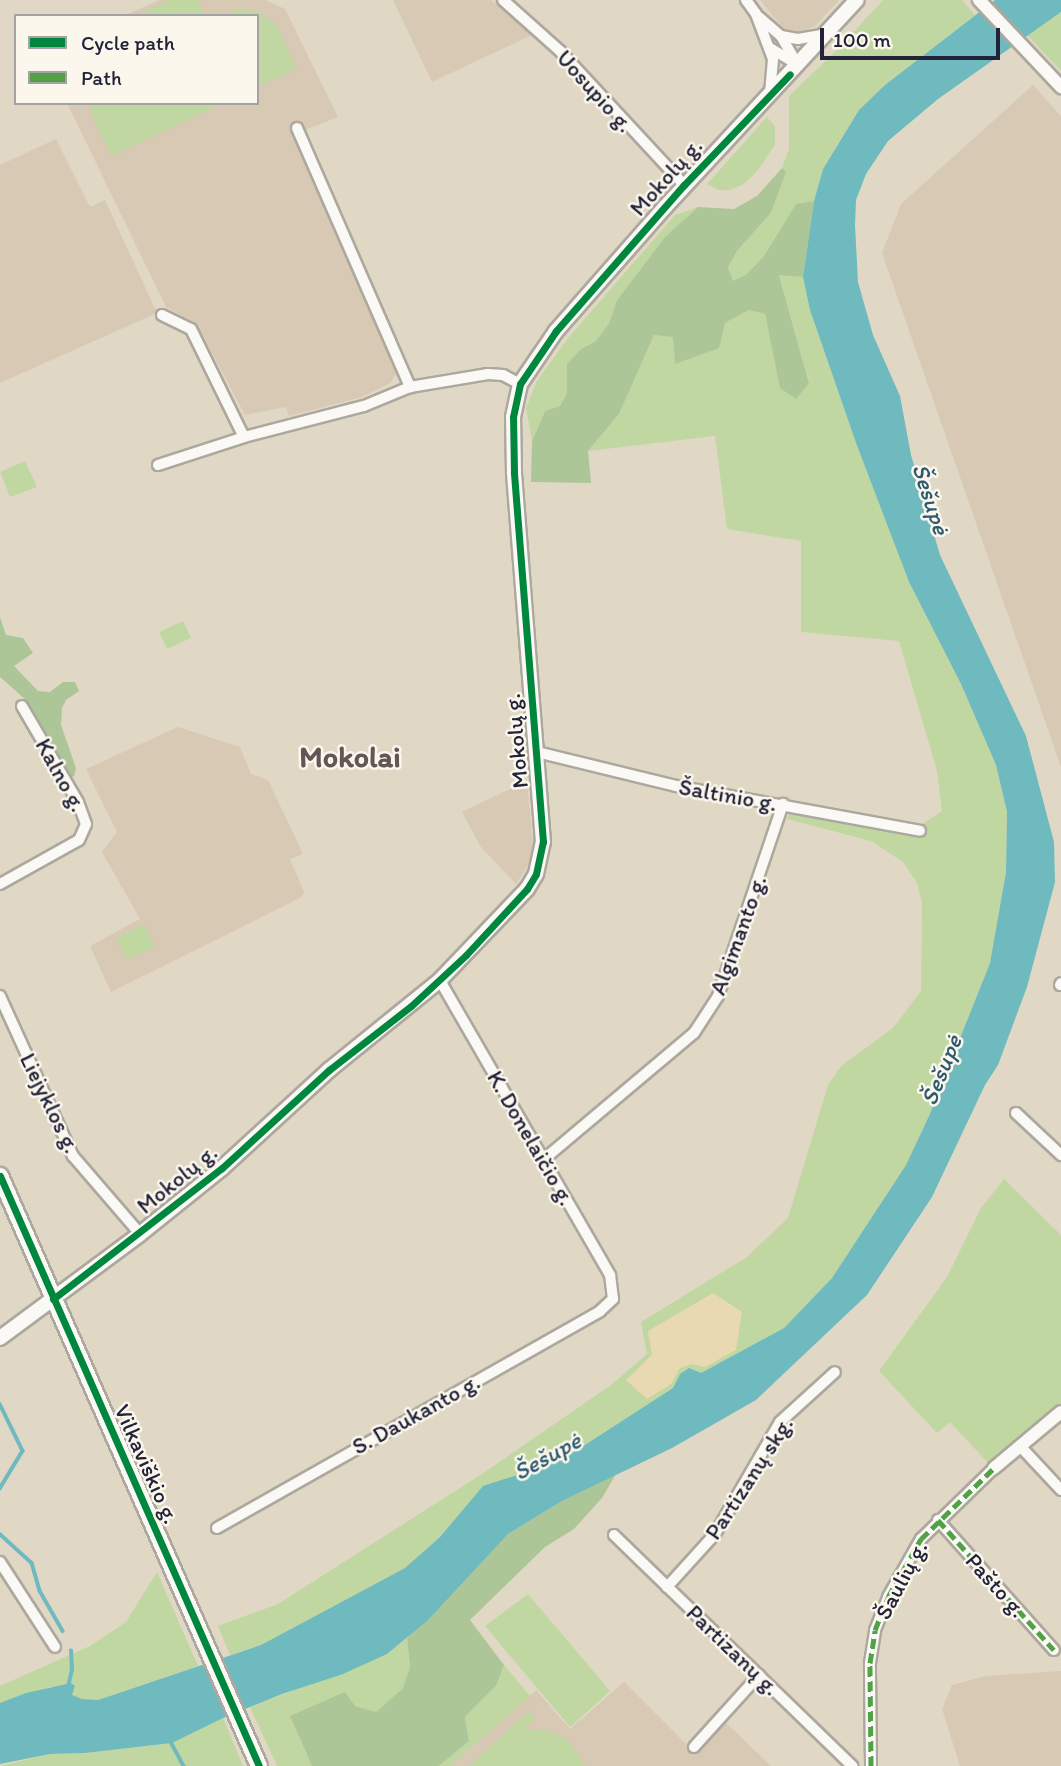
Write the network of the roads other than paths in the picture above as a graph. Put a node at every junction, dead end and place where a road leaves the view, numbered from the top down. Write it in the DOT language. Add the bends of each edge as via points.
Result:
graph roads {
  1 [pos="503,0"];
  2 [pos="746,0"];
  3 [pos="857,0"];
  4 [pos="979,0"];
  5 [pos="756,14"];
  6 [pos="826,34"];
  7 [pos="780,36"];
  8 [pos="770,48"];
  9 [pos="798,65"];
  10 [pos="1061,87"];
  11 [pos="769,95"];
  12 [pos="297,128"];
  13 [pos="684,185"];
  14 [pos="162,315"];
  15 [pos="520,384"];
  16 [pos="410,387"];
  17 [pos="244,437"];
  18 [pos="158,465"];
  19 [pos="22,706"];
  20 [pos="537,752"];
  21 [pos="783,804"];
  22 [pos="920,831"];
  23 [pos="0,884"];
  24 [pos="440,980"];
  25 [pos="0,996"];
  26 [pos="1016,1113"];
  27 [pos="1061,1155"];
  28 [pos="543,1160"];
  29 [pos="0,1177"];
  30 [pos="140,1234"];
  31 [pos="53,1298"];
  32 [pos="614,1299"];
  33 [pos="0,1338"];
  34 [pos="835,1372"];
  35 [pos="1061,1412"];
  36 [pos="1020,1446"];
  37 [pos="994,1468"];
  38 [pos="1061,1490"];
  39 [pos="938,1520"];
  40 [pos="217,1528"];
  41 [pos="614,1535"];
  42 [pos="0,1562"];
  43 [pos="667,1587"];
  44 [pos="55,1647"];
  45 [pos="1054,1650"];
  46 [pos="759,1675"];
  47 [pos="694,1746"];
  48 [pos="259,1766"];
  49 [pos="852,1766"];
  50 [pos="871,1766"];
  1 -- 13 [label="street, Uosupio g." via="560,51"];
  2 -- 5 [label="street"];
  3 -- 6 [label="main road, Mokolų g."];
  4 -- 10 [label="street"];
  5 -- 7 [label="street"];
  5 -- 8 [label="street"];
  6 -- 7 [label="street" via="798,39"];
  6 -- 9 [label="main road, Mokolų g."];
  7 -- 9 [label="street"];
  8 -- 9 [label="street"];
  8 -- 11 [label="street" via="774,69"];
  9 -- 11 [label="main road, Mokolų g."];
  11 -- 13 [label="main road, Mokolų g."];
  12 -- 16 [label="street"];
  13 -- 15 [label="main road, Mokolų g." via="555,331"];
  14 -- 17 [label="street" via="191,328"];
  15 -- 16 [label="street" via="488,374"];
  15 -- 20 [label="main road, Mokolų g." via="513,417 513,472"];
  16 -- 17 [label="street" via="364,406"];
  17 -- 18 [label="street"];
  19 -- 23 [label="street, Kalno g." via="86,824 79,840"];
  20 -- 21 [label="street, Šaltinio g." via="610,772"];
  20 -- 24 [label="main road, Mokolų g." via="543,842 536,874 515,904"];
  21 -- 22 [label="street, Šaltinio g."];
  21 -- 28 [label="street, Algimanto g." via="718,996 694,1033"];
  24 -- 28 [label="street, K. Donelaičio g."];
  24 -- 30 [label="main road, Mokolų g."];
  25 -- 30 [label="street, Liejyklos g." via="73,1156"];
  26 -- 27 [label="street"];
  28 -- 32 [label="street, K. Donelaičio g." via="610,1276"];
  29 -- 31 [label="highway, Vilkaviškio g."];
  30 -- 31 [label="main road, Mokolų g."];
  31 -- 33 [label="main road, Mokolų g."];
  31 -- 48 [label="highway, Vilkaviškio g."];
  32 -- 40 [label="street, S. Daukanto g."];
  34 -- 43 [label="street, Partizanų skg." via="780,1422 715,1534"];
  35 -- 36 [label="street, Šaulių g."];
  36 -- 37 [label="street, Šaulių g."];
  36 -- 38 [label="street"];
  37 -- 39 [label="street, Šaulių g."];
  39 -- 45 [label="street, Pašto g."];
  39 -- 50 [label="street, Šaulių g." via="921,1539 875,1630 870,1663"];
  41 -- 43 [label="street, Partizanų g."];
  42 -- 44 [label="street"];
  43 -- 46 [label="street, Partizanų g."];
  46 -- 47 [label="street"];
  46 -- 49 [label="street, Partizanų g."];
}
